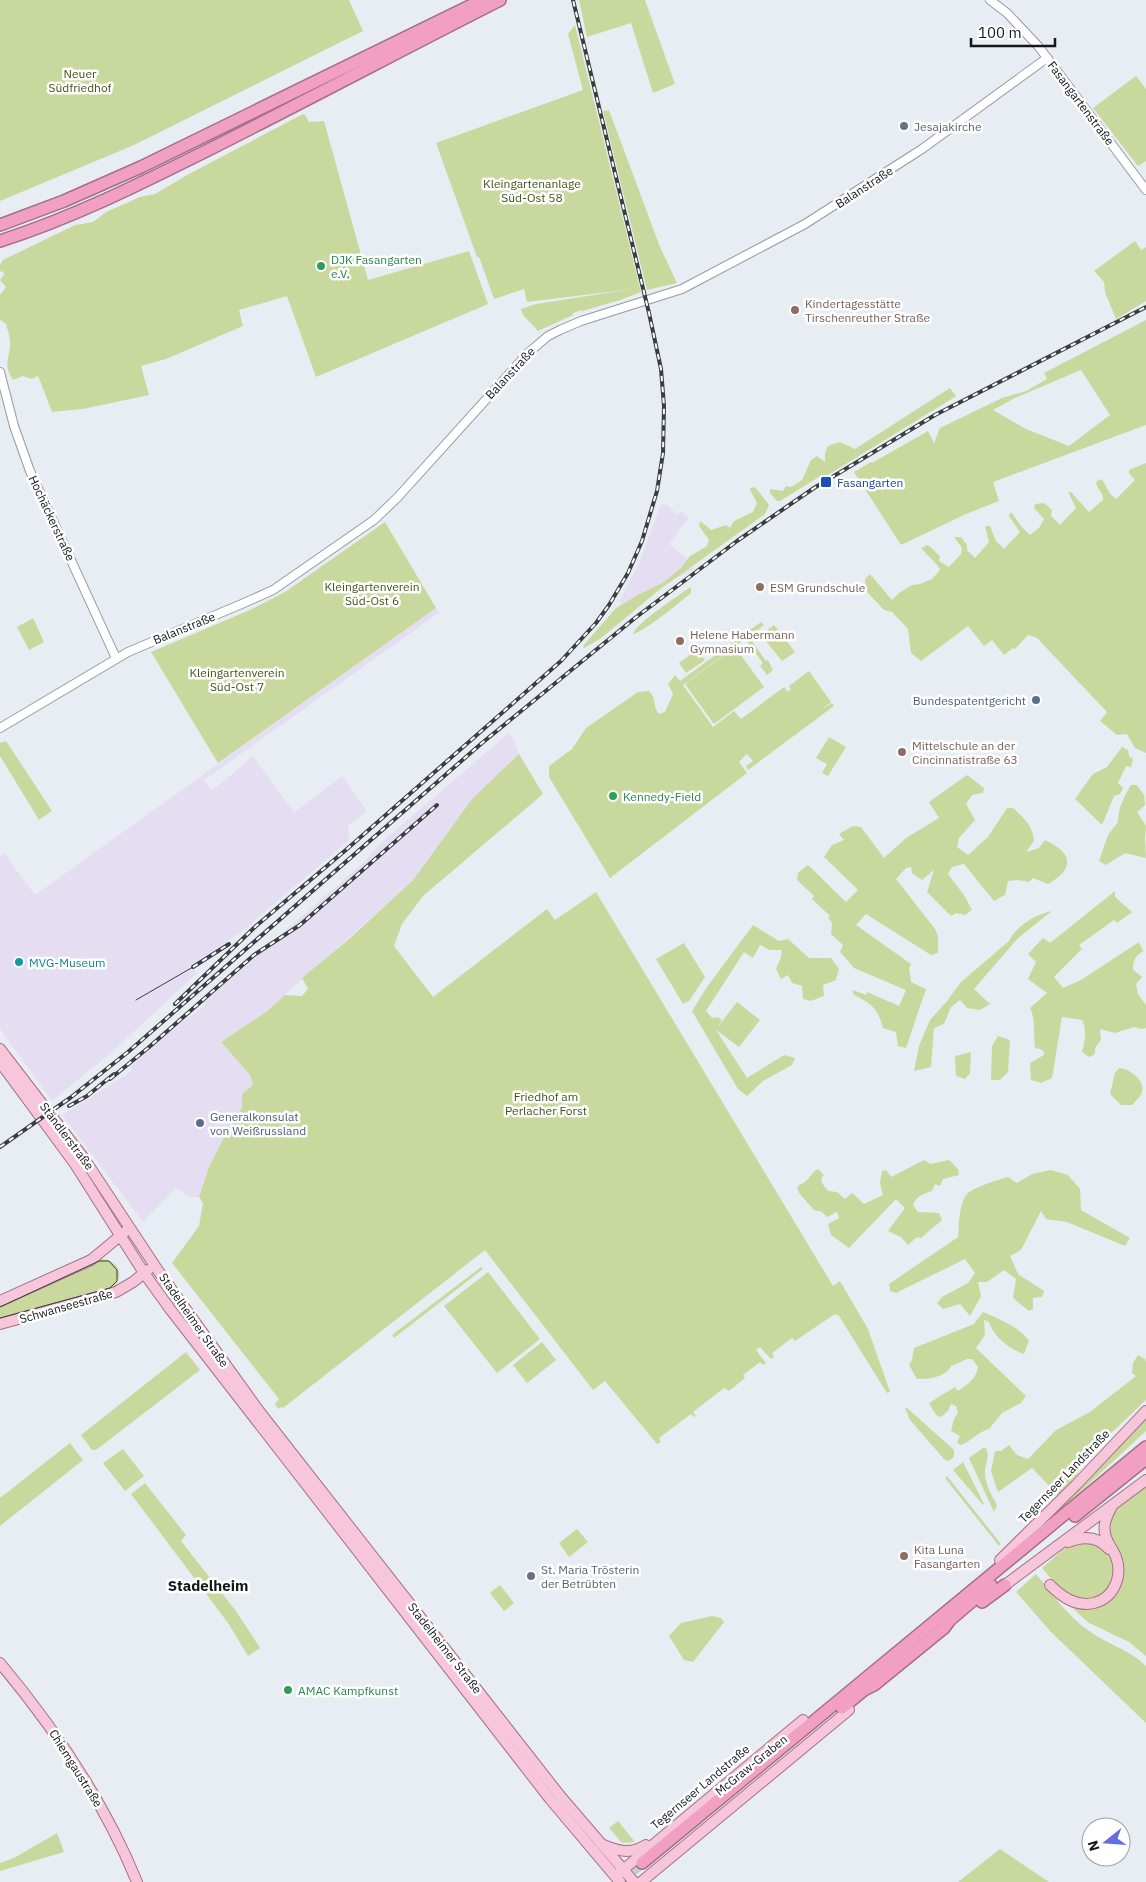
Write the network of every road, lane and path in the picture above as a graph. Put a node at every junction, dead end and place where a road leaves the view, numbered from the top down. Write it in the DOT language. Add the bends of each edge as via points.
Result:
graph roads {
  1 [pos="482,0"];
  2 [pos="500,0"];
  3 [pos="990,0"];
  4 [pos="1047,58"];
  5 [pos="1146,190"];
  6 [pos="0,225"];
  7 [pos="0,241"];
  8 [pos="0,372"];
  9 [pos="116,658"];
  10 [pos="0,728"];
  11 [pos="0,1049"];
  12 [pos="0,1062"];
  13 [pos="130,1227"];
  14 [pos="121,1236"];
  15 [pos="153,1263"];
  16 [pos="144,1273"];
  17 [pos="0,1301"];
  18 [pos="0,1324"];
  19 [pos="1146,1411"];
  20 [pos="256,1414"];
  21 [pos="1146,1447"];
  22 [pos="1146,1459"];
  23 [pos="1146,1480"];
  24 [pos="1113,1506"];
  25 [pos="1062,1544"];
  26 [pos="1116,1558"];
  27 [pos="1000,1560"];
  28 [pos="1005,1585"];
  29 [pos="1050,1585"];
  30 [pos="976,1592"];
  31 [pos="944,1628"];
  32 [pos="0,1663"];
  33 [pos="874,1685"];
  34 [pos="852,1688"];
  35 [pos="849,1710"];
  36 [pos="803,1720"];
  37 [pos="668,1832"];
  38 [pos="600,1844"];
  39 [pos="619,1876"];
  40 [pos="137,1882"];
  41 [pos="634,1882"];
  42 [pos="641,1882"];
  1 -- 6 [label="highway" via="142,167"];
  2 -- 7 [label="highway" via="148,180"];
  3 -- 4 [label="street, Fasangartenstraße" via="1012,18"];
  4 -- 5 [label="street, Fasangartenstraße"];
  4 -- 9 [label="street, Balanstraße" via="922,149 805,224 682,289 581,321 548,336 528,353 374,520 263,595"];
  8 -- 9 [label="street, Hochäckerstraße" via="30,471"];
  9 -- 10 [label="street, Balanstraße"];
  11 -- 13 [label="main road, Ständlerstraße" via="84,1158"];
  12 -- 14 [label="main road, Ständlerstraße" via="74,1164"];
  13 -- 14 [label="main road, Schwanseestraße"];
  13 -- 15 [label="main road, Stadelheimer Straße"];
  14 -- 16 [label="main road, Stadelheimer Straße"];
  14 -- 17 [label="main road, Schwanseestraße" via="91,1260"];
  15 -- 16 [label="main road, Schwanseestraße"];
  15 -- 20 [label="main road, Stadelheimer Straße"];
  16 -- 18 [label="main road, Schwanseestraße" via="109,1295"];
  16 -- 20 [label="main road, Stadelheimer Straße"];
  19 -- 27 [label="main road, Tegernseer Landstraße"];
  20 -- 38 [label="main road, Stadelheimer Straße"];
  20 -- 39 [label="main road, Stadelheimer Straße" via="550,1799"];
  21 -- 30 [label="highway" via="980,1585"];
  22 -- 30 [label="highway"];
  23 -- 24 [label="main road"];
  24 -- 25 [label="main road"];
  24 -- 26 [label="main road" via="1104,1531"];
  25 -- 26 [label="main road" via="1082,1538 1096,1540 1106,1545"];
  25 -- 28 [label="main road"];
  26 -- 29 [label="main road" via="1119,1572 1116,1583 1098,1602 1071,1601"];
  27 -- 30 [label="highway" via="978,1582"];
  28 -- 31 [label="highway"];
  30 -- 31 [label="highway"];
  30 -- 34 [label="highway"];
  31 -- 33 [label="highway"];
  32 -- 40 [label="main road, Chiemgaustraße" via="70,1754 111,1826"];
  33 -- 34 [label="highway, McGraw-Graben" via="644,1866"];
  33 -- 35 [label="highway" via="868,1695"];
  34 -- 36 [label="highway"];
  35 -- 42 [label="main road"];
  36 -- 37 [label="main road, Tegernseer Landstraße"];
  37 -- 38 [label="main road" via="631,1852"];
  37 -- 39 [label="main road, Tegernseer Landstraße"];
  38 -- 39 [label="main road, Stadelheimer Straße"];
  39 -- 41 [label="main road, Stadelheimer Straße"];
}
